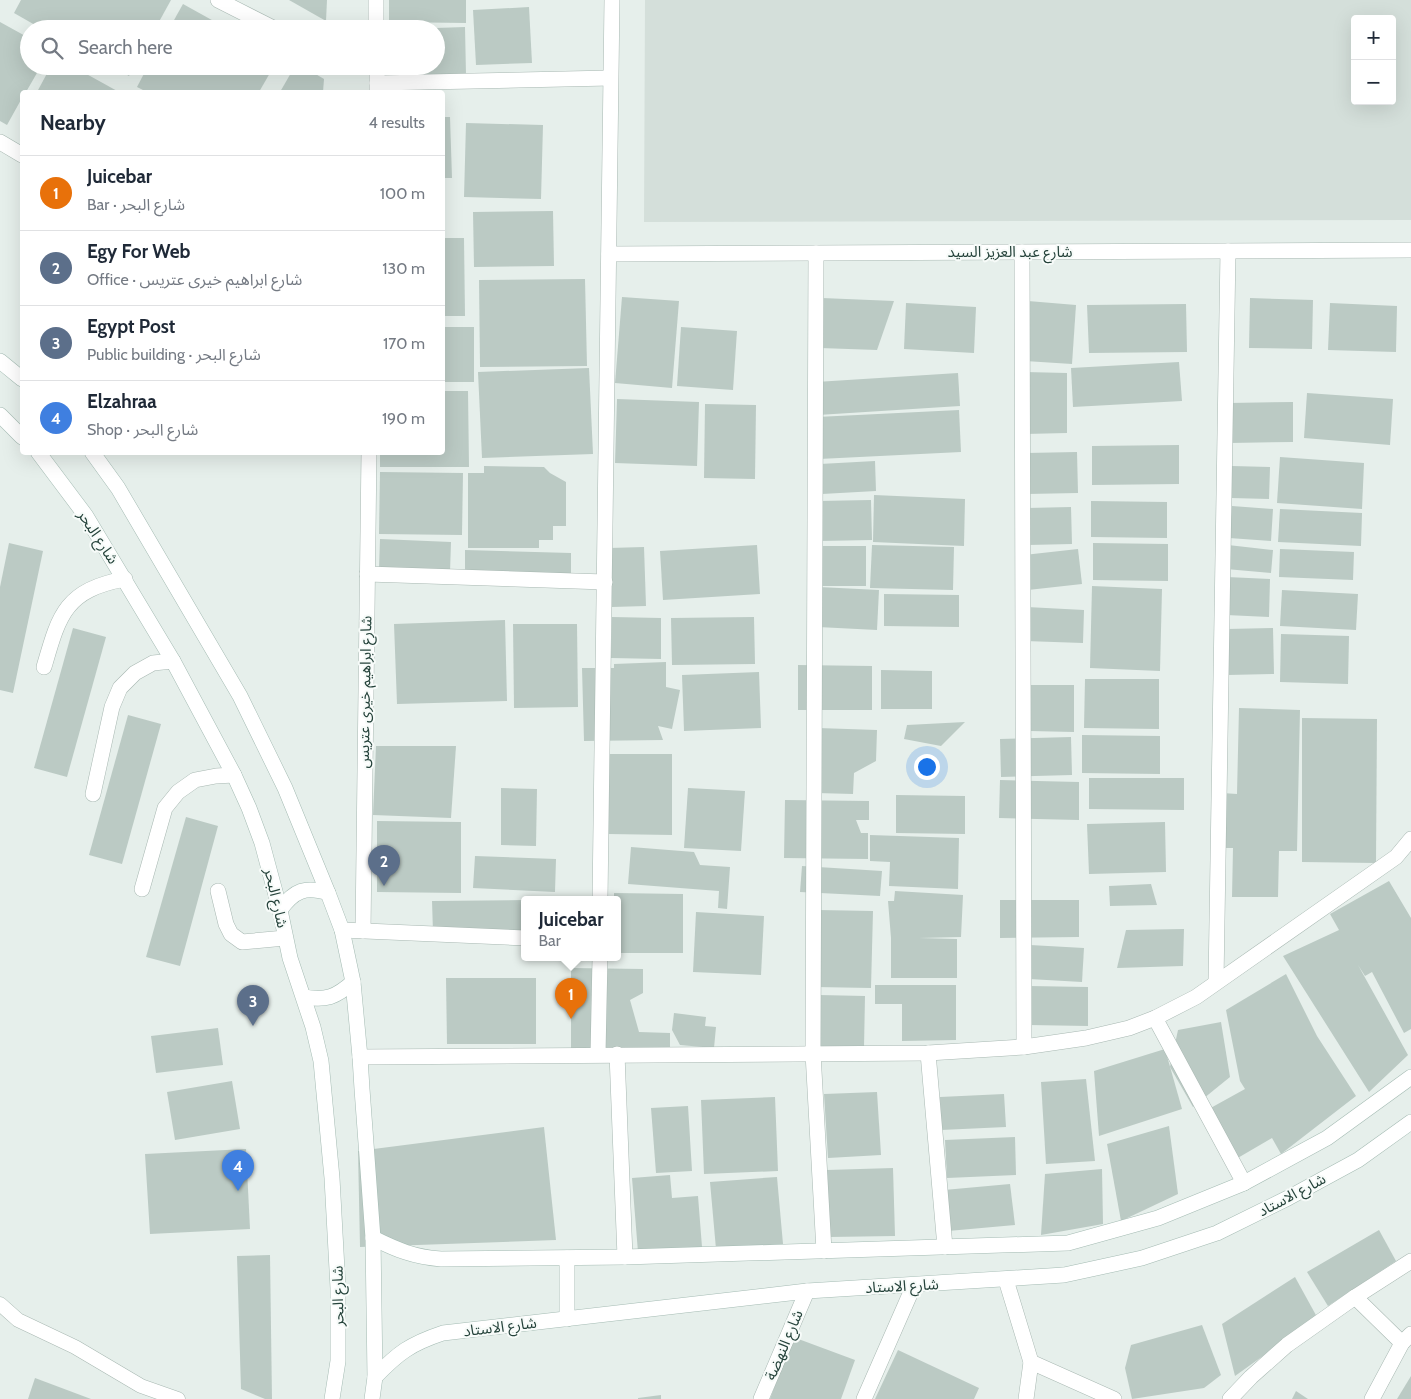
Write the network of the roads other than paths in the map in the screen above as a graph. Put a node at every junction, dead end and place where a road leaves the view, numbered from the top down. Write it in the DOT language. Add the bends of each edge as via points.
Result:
graph roads {
  1 [pos="218,0"];
  2 [pos="376,0"];
  3 [pos="612,0"];
  4 [pos="257,20"];
  5 [pos="376,20"];
  6 [pos="377,75"];
  7 [pos="610,78"];
  8 [pos="377,88"];
  9 [pos="0,142"];
  10 [pos="20,154"];
  11 [pos="1411,250"];
  12 [pos="1228,251"];
  13 [pos="1022,252"];
  14 [pos="816,253"];
  15 [pos="609,254"];
  16 [pos="0,361"];
  17 [pos="20,377"];
  18 [pos="0,415"];
  19 [pos="20,435"];
  20 [pos="40,455"];
  21 [pos="94,455"];
  22 [pos="369,455"];
  23 [pos="367,574"];
  24 [pos="125,579"];
  25 [pos="605,582"];
  26 [pos="173,661"];
  27 [pos="44,667"];
  28 [pos="234,775"];
  29 [pos="93,794"];
  30 [pos="1411,839"];
  31 [pos="142,889"];
  32 [pos="218,891"];
  33 [pos="328,893"];
  34 [pos="600,896"];
  35 [pos="280,910"];
  36 [pos="342,930"];
  37 [pos="363,931"];
  38 [pos="285,938"];
  39 [pos="521,938"];
  40 [pos="600,961"];
  41 [pos="352,982"];
  42 [pos="1216,982"];
  43 [pos="304,997"];
  44 [pos="1155,1018"];
  45 [pos="1024,1048"];
  46 [pos="813,1053"];
  47 [pos="928,1053"];
  48 [pos="598,1054"];
  49 [pos="617,1054"];
  50 [pos="360,1057"];
  51 [pos="1411,1077"];
  52 [pos="1411,1122"];
  53 [pos="1244,1183"];
  54 [pos="373,1238"];
  55 [pos="945,1246"];
  56 [pos="824,1251"];
  57 [pos="625,1257"];
  58 [pos="567,1258"];
  59 [pos="1411,1261"];
  60 [pos="1006,1280"];
  61 [pos="914,1285"];
  62 [pos="807,1291"];
  63 [pos="1355,1297"];
  64 [pos="0,1304"];
  65 [pos="567,1319"];
  66 [pos="1406,1338"];
  67 [pos="1031,1362"];
  68 [pos="375,1377"];
  69 [pos="139,1392"];
  70 [pos="178,1399"];
  71 [pos="332,1399"];
  72 [pos="372,1399"];
  73 [pos="761,1399"];
  74 [pos="864,1399"];
  75 [pos="1026,1399"];
  76 [pos="1114,1399"];
  77 [pos="1230,1399"];
  78 [pos="1372,1399"];
  1 -- 4 [label="street"];
  2 -- 5 [label="street"];
  3 -- 7 [label="street"];
  6 -- 8 [label="street"];
  7 -- 8 [label="street"];
  7 -- 15 [label="street"];
  9 -- 10 [label="street"];
  11 -- 12 [label="street, شارع عبد العزيز السيد"];
  12 -- 13 [label="street, شارع عبد العزيز السيد"];
  12 -- 42 [label="street"];
  13 -- 14 [label="street, شارع عبد العزيز السيد"];
  13 -- 45 [label="street"];
  14 -- 15 [label="street, شارع عبد العزيز السيد"];
  14 -- 46 [label="street"];
  15 -- 25 [label="street"];
  16 -- 17 [label="street"];
  18 -- 19 [label="street"];
  20 -- 24 [label="street, شارع البحر" via="86,516"];
  21 -- 33 [label="street" via="118,488 240,696 284,788"];
  22 -- 23 [label="street, شارع ابراهيم خيرى عتريس"];
  23 -- 25 [label="street"];
  23 -- 37 [label="street, شارع ابراهيم خيرى عتريس"];
  24 -- 26 [label="street, شارع البحر"];
  24 -- 27 [label="street" via="87,590 68,606 56,627"];
  25 -- 34 [label="street"];
  26 -- 28 [label="street, شارع البحر"];
  26 -- 29 [label="street" via="153,663 134,673 120,688 112,706"];
  28 -- 31 [label="street" via="195,780 178,792 166,808"];
  28 -- 35 [label="street, شارع البحر" via="262,843"];
  30 -- 42 [label="street" via="1396,856"];
  32 -- 38 [label="street" via="226,924 231,934 242,942"];
  33 -- 35 [label="street" via="315,889 301,891 288,898"];
  33 -- 36 [label="street"];
  35 -- 38 [label="street, شارع البحر"];
  36 -- 37 [label="street"];
  36 -- 41 [label="street"];
  37 -- 39 [label="street"];
  38 -- 43 [label="street, شارع البحر"];
  40 -- 48 [label="street"];
  41 -- 43 [label="street" via="331,998 317,1000"];
  41 -- 50 [label="street"];
  42 -- 44 [label="street" via="1196,997"];
  43 -- 71 [label="street, شارع البحر" via="322,1061 332,1178 338,1288 338,1361"];
  44 -- 45 [label="street" via="1112,1032"];
  44 -- 53 [label="street"];
  45 -- 47 [label="street"];
  46 -- 47 [label="street"];
  46 -- 49 [label="street"];
  46 -- 56 [label="street"];
  47 -- 55 [label="street"];
  48 -- 49 [label="street"];
  48 -- 50 [label="street"];
  49 -- 57 [label="street"];
  50 -- 54 [label="street"];
  51 -- 53 [label="street" via="1327,1138"];
  52 -- 60 [label="street, شارع الاستاد" via="1358,1160 1217,1233 1142,1258 1064,1275"];
  53 -- 55 [label="street" via="1158,1218 1068,1243"];
  54 -- 58 [label="street" via="420,1257"];
  54 -- 68 [label="street"];
  55 -- 56 [label="street"];
  56 -- 57 [label="street"];
  57 -- 58 [label="street"];
  58 -- 65 [label="street"];
  59 -- 63 [label="street"];
  60 -- 61 [label="street, شارع الاستاد"];
  60 -- 67 [label="street"];
  61 -- 62 [label="street, شارع الاستاد"];
  61 -- 74 [label="street"];
  62 -- 65 [label="street, شارع الاستاد"];
  62 -- 73 [label="street, شارع النهضة"];
  63 -- 66 [label="street"];
  63 -- 77 [label="street" via="1287,1345"];
  64 -- 69 [label="lane" via="18,1320 75,1347"];
  65 -- 68 [label="street, شارع الاستاد" via="442,1333 410,1346"];
  66 -- 78 [label="street"];
  67 -- 75 [label="street"];
  67 -- 76 [label="street"];
  68 -- 72 [label="street"];
  69 -- 70 [label="lane"];
}
